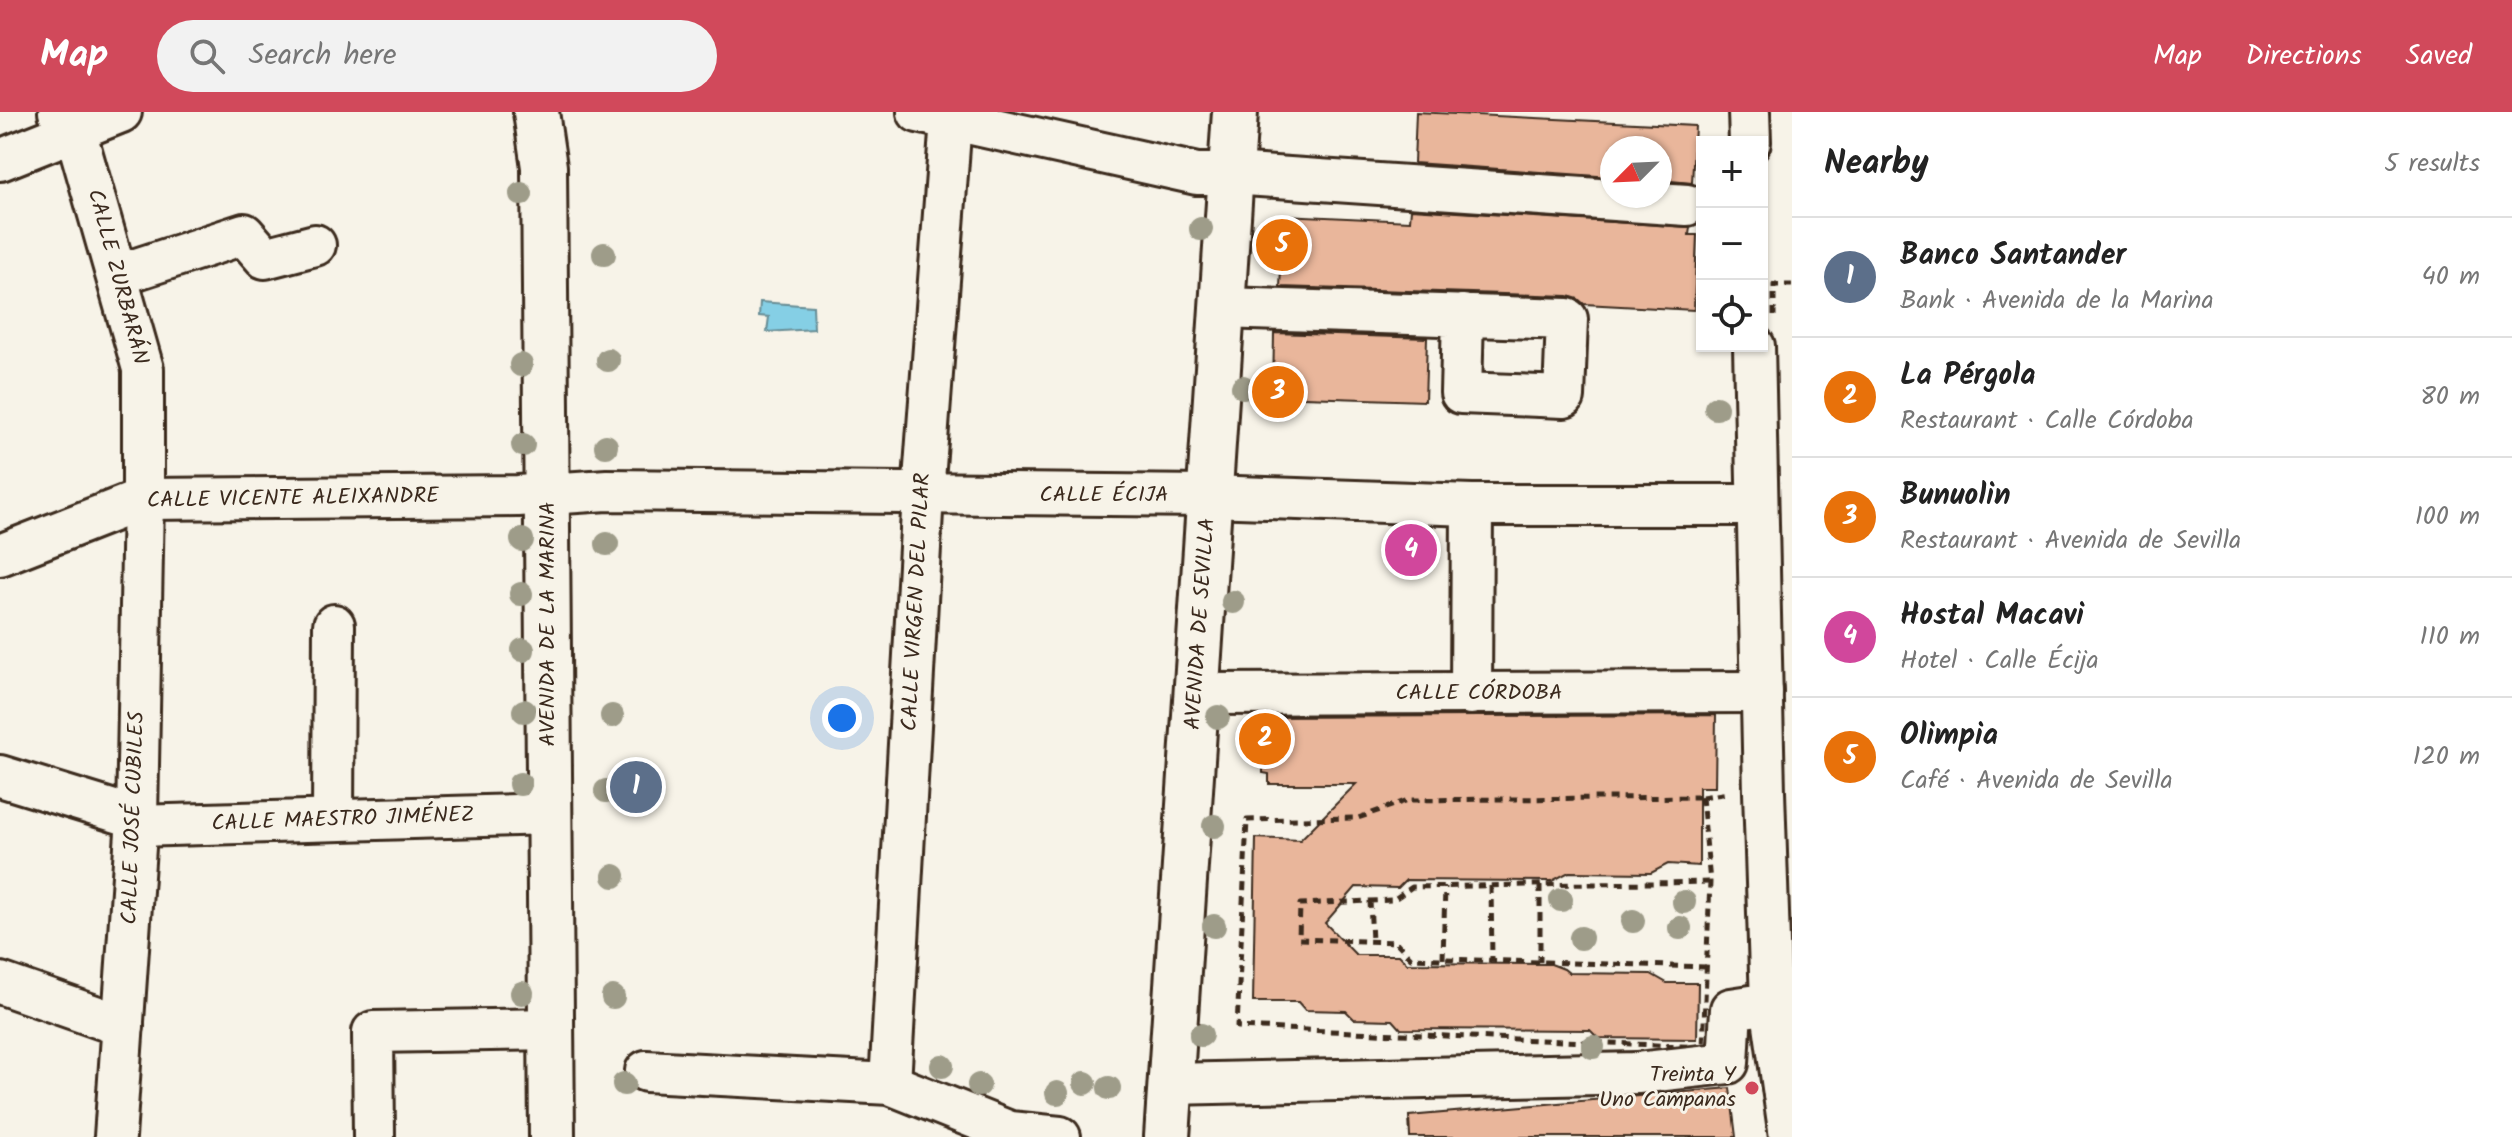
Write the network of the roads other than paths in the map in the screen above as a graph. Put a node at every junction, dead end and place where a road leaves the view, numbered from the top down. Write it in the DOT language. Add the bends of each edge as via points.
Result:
graph roads {
  1 [pos="121,112"];
  2 [pos="536,112"];
  3 [pos="567,112"];
  4 [pos="1235,112"];
  5 [pos="1749,112"];
  6 [pos="935,116"];
  7 [pos="67,121"];
  8 [pos="1750,136"];
  9 [pos="0,160"];
  10 [pos="1231,174"];
  11 [pos="1687,205"];
  12 [pos="315,245"];
  13 [pos="118,275"];
  14 [pos="1222,308"];
  15 [pos="1463,315"];
  16 [pos="1754,352"];
  17 [pos="560,492"];
  18 [pos="923,494"];
  19 [pos="1209,496"];
  20 [pos="143,499"];
  21 [pos="1472,505"];
  22 [pos="1757,505"];
  23 [pos="0,555"];
  24 [pos="334,625"];
  25 [pos="1762,692"];
  26 [pos="1196,694"];
  27 [pos="1471,694"];
  28 [pos="0,776"];
  29 [pos="550,814"];
  30 [pos="333,819"];
  31 [pos="136,822"];
  32 [pos="0,983"];
  33 [pos="1771,1003"];
  34 [pos="123,1026"];
  35 [pos="552,1029"];
  36 [pos="646,1071"];
  37 [pos="890,1084"];
  38 [pos="1170,1084"];
  39 [pos="115,1137"];
  40 [pos="374,1137"];
  41 [pos="552,1137"];
  42 [pos="579,1137"];
  43 [pos="1060,1137"];
  44 [pos="1167,1137"];
  45 [pos="1790,1137"];
  1 -- 7 [label="street"];
  2 -- 17 [label="street, AVENIDA DE LA MARINA" via="544,167"];
  3 -- 17 [label="street, AVENIDA DE LA MARINA"];
  4 -- 10 [label="street, AVENIDA DE SEVILLA"];
  5 -- 8 [label="street"];
  6 -- 10 [label="street" via="1197,174"];
  6 -- 18 [label="street, CALLE VIRGEN DEL PILAR"];
  7 -- 9 [label="street"];
  7 -- 13 [label="street, CALLE ZURBARÁN"];
  10 -- 11 [label="street"];
  10 -- 14 [label="street, AVENIDA DE SEVILLA"];
  12 -- 13 [label="street" via="265,258 244,234"];
  13 -- 20 [label="street, CALLE ZURBARÁN" via="143,369"];
  14 -- 15 [label="street"];
  14 -- 19 [label="street, AVENIDA DE SEVILLA"];
  16 -- 22 [label="street"];
  17 -- 18 [label="street, CALLE ÉCIJA"];
  17 -- 20 [label="street, CALLE VICENTE ALEIXANDRE"];
  17 -- 29 [label="street, AVENIDA DE LA MARINA"];
  17 -- 42 [label="street, AVENIDA DE LA MARINA"];
  18 -- 19 [label="street, CALLE ÉCIJA"];
  18 -- 37 [label="street, CALLE VIRGEN DEL PILAR"];
  19 -- 21 [label="street, CALLE ÉCIJA"];
  19 -- 26 [label="street, AVENIDA DE SEVILLA"];
  20 -- 23 [label="street, CALLE VICENTE ALEIXANDRE"];
  20 -- 31 [label="street, CALLE JOSÉ CUBILES"];
  21 -- 22 [label="street, CALLE ÉCIJA"];
  21 -- 27 [label="street"];
  22 -- 25 [label="street"];
  24 -- 30 [label="street"];
  25 -- 27 [label="street, CALLE CÓRDOBA"];
  25 -- 33 [label="street"];
  26 -- 27 [label="street, CALLE CÓRDOBA"];
  26 -- 38 [label="street, AVENIDA DE SEVILLA"];
  28 -- 31 [label="street, CALLE MAESTRO JIMÉNEZ"];
  29 -- 30 [label="street, CALLE MAESTRO JIMÉNEZ"];
  29 -- 35 [label="street, AVENIDA DE LA MARINA"];
  30 -- 31 [label="street, CALLE MAESTRO JIMÉNEZ"];
  31 -- 34 [label="street, CALLE JOSÉ CUBILES"];
  32 -- 34 [label="street"];
  33 -- 38 [label="street" via="1731,1009 1728,1063 1637,1073"];
  33 -- 45 [label="street"];
  34 -- 39 [label="street, CALLE JOSÉ CUBILES"];
  35 -- 40 [label="street" via="373,1032"];
  35 -- 41 [label="street, AVENIDA DE LA MARINA"];
  36 -- 37 [label="street"];
  37 -- 43 [label="street" via="1010,1132"];
  38 -- 44 [label="street, AVENIDA DE SEVILLA"];
}
